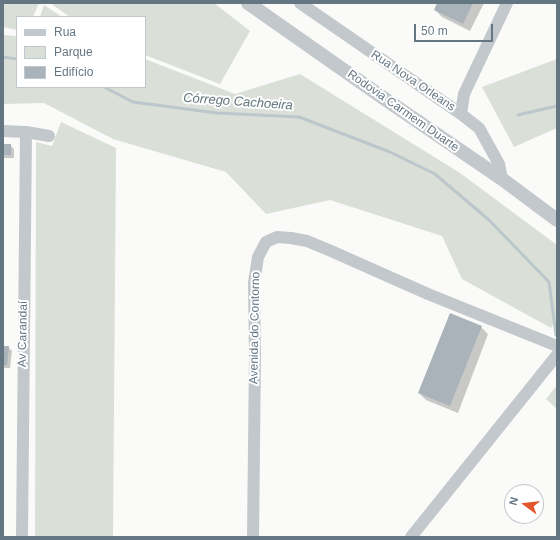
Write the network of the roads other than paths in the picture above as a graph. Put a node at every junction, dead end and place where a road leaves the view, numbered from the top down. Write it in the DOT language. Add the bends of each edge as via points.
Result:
graph roads {
  1 [pos="248,3"];
  2 [pos="300,3"];
  3 [pos="507,3"];
  4 [pos="461,114"];
  5 [pos="3,131"];
  6 [pos="26,132"];
  7 [pos="49,136"];
  8 [pos="502,179"];
  9 [pos="557,220"];
  10 [pos="557,346"];
  11 [pos="557,355"];
  12 [pos="22,537"];
  13 [pos="253,537"];
  14 [pos="411,537"];
  1 -- 8 [label="street, Rodovia Carmem Duarte"];
  2 -- 4 [label="street, Rua Nova Orleans"];
  3 -- 4 [label="street" via="464,94"];
  4 -- 8 [label="street, Rua Nova Orleans" via="479,128 499,164"];
  5 -- 6 [label="street"];
  6 -- 7 [label="street"];
  6 -- 12 [label="street, Av Carandaí"];
  8 -- 9 [label="street, Rodovia Carmem Duarte"];
  10 -- 13 [label="street, Avenida do Contorno" via="428,294 307,241 277,237 266,242 258,257 254,283"];
  11 -- 14 [label="street"];
}
